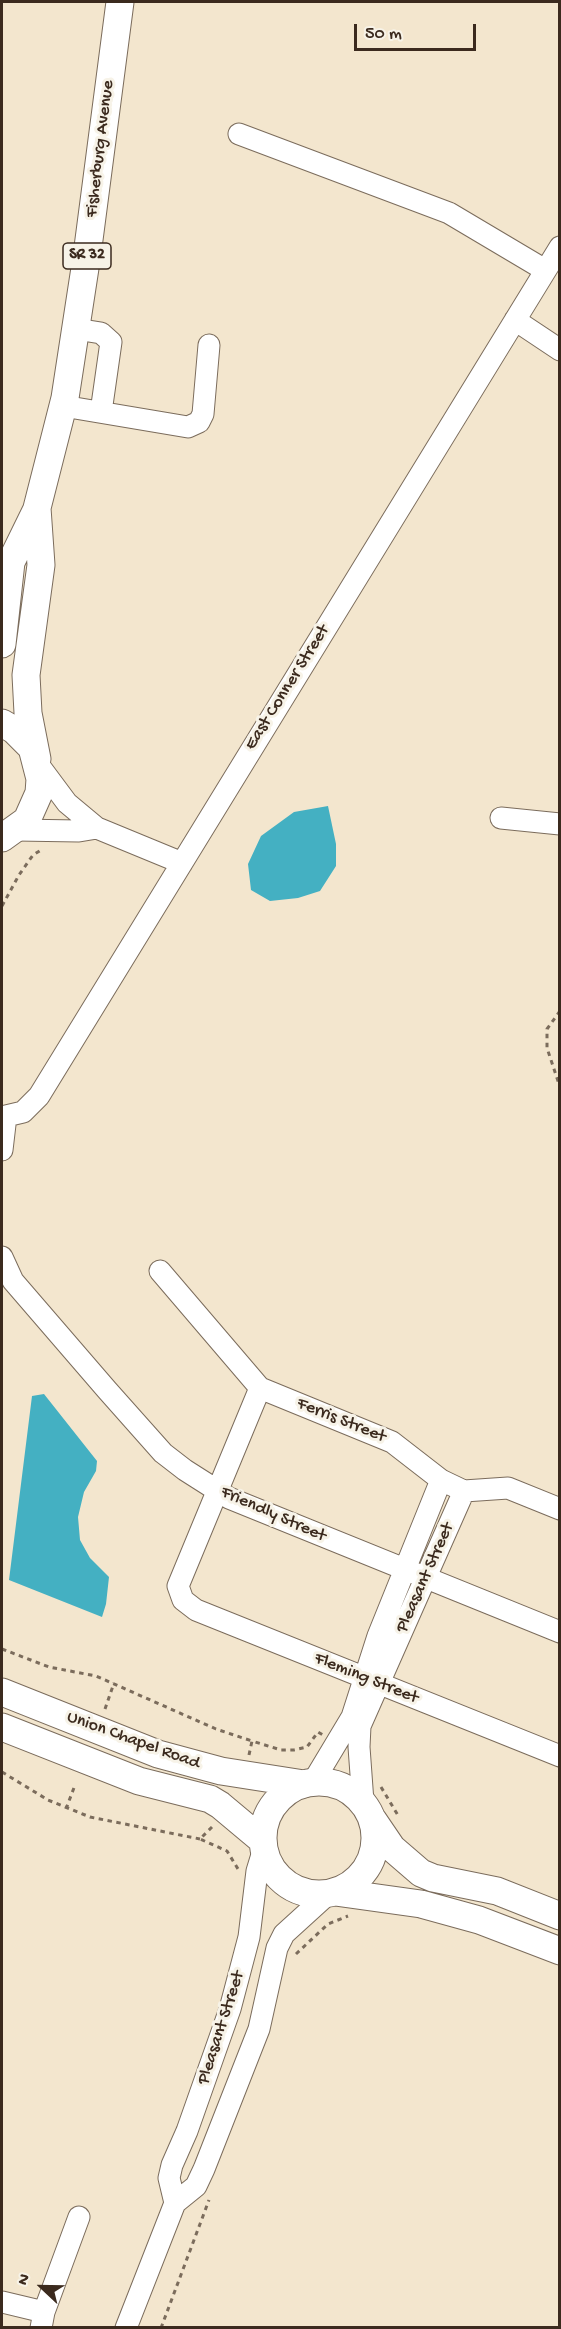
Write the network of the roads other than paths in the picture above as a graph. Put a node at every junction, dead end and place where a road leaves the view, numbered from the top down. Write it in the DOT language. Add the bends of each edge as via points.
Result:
graph roads {
  1 [pos="120,2"];
  2 [pos="238,134"];
  3 [pos="560,247"];
  4 [pos="545,270"];
  5 [pos="515,320"];
  6 [pos="76,329"];
  7 [pos="209,345"];
  8 [pos="560,350"];
  9 [pos="63,406"];
  10 [pos="101,412"];
  11 [pos="37,508"];
  12 [pos="2,644"];
  13 [pos="2,723"];
  14 [pos="38,762"];
  15 [pos="501,818"];
  16 [pos="560,824"];
  17 [pos="97,828"];
  18 [pos="8,837"];
  19 [pos="182,863"];
  20 [pos="2,1150"];
  21 [pos="2,1257"];
  22 [pos="160,1271"];
  23 [pos="260,1388"];
  24 [pos="441,1480"];
  25 [pos="218,1491"];
  26 [pos="464,1491"];
  27 [pos="560,1509"];
  28 [pos="405,1571"];
  29 [pos="425,1579"];
  30 [pos="560,1632"];
  31 [pos="372,1681"];
  32 [pos="2,1692"];
  33 [pos="2,1727"];
  34 [pos="560,1755"];
  35 [pos="308,1783"];
  36 [pos="367,1809"];
  37 [pos="263,1845"];
  38 [pos="332,1893"];
  39 [pos="560,1916"];
  40 [pos="560,1951"];
  41 [pos="175,2203"];
  42 [pos="79,2217"];
  43 [pos="2,2302"];
  44 [pos="43,2320"];
  45 [pos="126,2328"];
  1 -- 6 [label="main road, Fisherburg Avenue / SR 32"];
  2 -- 4 [label="street" via="449,213"];
  3 -- 4 [label="street, East Conner Street"];
  4 -- 5 [label="street, East Conner Street"];
  5 -- 8 [label="street"];
  5 -- 19 [label="street, East Conner Street"];
  6 -- 9 [label="main road, Fisherburg Avenue / SR 32"];
  6 -- 10 [label="street" via="101,333 111,342"];
  7 -- 10 [label="street" via="199,423 188,427"];
  9 -- 10 [label="street"];
  9 -- 11 [label="main road, Fisherburg Avenue / SR 32"];
  11 -- 12 [label="main road, Fisherburg Avenue / SR 32" via="11,562"];
  11 -- 14 [label="main road, Fisherburg Avenue / SR 32" via="41,565 26,675 28,713"];
  13 -- 14 [label="main road" via="24,738"];
  14 -- 17 [label="street" via="67,803"];
  14 -- 18 [label="main road, Fisherburg Avenue" via="39,793 27,820"];
  15 -- 16 [label="street"];
  17 -- 18 [label="street"];
  17 -- 19 [label="street"];
  19 -- 20 [label="street, East Conner Street" via="39,1096 23,1112 6,1116"];
  21 -- 25 [label="street, Friendly Street" via="13,1281 163,1453"];
  22 -- 23 [label="street, Ferris Street"];
  23 -- 24 [label="street, Ferris Street" via="392,1442"];
  23 -- 25 [label="street"];
  24 -- 26 [label="street, Ferris Street"];
  24 -- 28 [label="street, Pleasant Street"];
  25 -- 28 [label="street, Friendly Street"];
  25 -- 31 [label="street, Fleming Street" via="178,1586 183,1600 196,1610"];
  26 -- 27 [label="street, Ferris Street" via="508,1488"];
  26 -- 29 [label="street, Pleasant Street"];
  28 -- 29 [label="street, Friendly Street"];
  28 -- 31 [label="street, Pleasant Street" via="378,1636"];
  29 -- 30 [label="street, Friendly Street"];
  29 -- 31 [label="street, Pleasant Street"];
  31 -- 34 [label="street, Fleming Street"];
  31 -- 35 [label="street, Pleasant Street"];
  31 -- 36 [label="street, Pleasant Street" via="360,1726 359,1747"];
  32 -- 35 [label="main road, Union Chapel Road" via="158,1754 221,1771"];
  33 -- 37 [label="main road, Union Chapel Road" via="139,1781 210,1799"];
  35 -- 36 [label="main road" via="340,1786"];
  35 -- 37 [label="main road" via="290,1790 273,1806 264,1826"];
  36 -- 38 [label="main road" via="375,1831 370,1862 350,1885"];
  36 -- 39 [label="main road" via="392,1848 421,1873 497,1891"];
  37 -- 38 [label="main road" via="276,1875 287,1884 314,1894"];
  37 -- 41 [label="street, Pleasant Street" via="249,1936 233,1998 169,2178"];
  38 -- 40 [label="main road" via="422,1904 479,1920"];
  38 -- 41 [label="street, Pleasant Street" via="284,1934 277,1948 259,2029 204,2169 196,2186"];
  41 -- 45 [label="street, Pleasant Street"];
  42 -- 44 [label="street"];
  43 -- 44 [label="street"];
}
